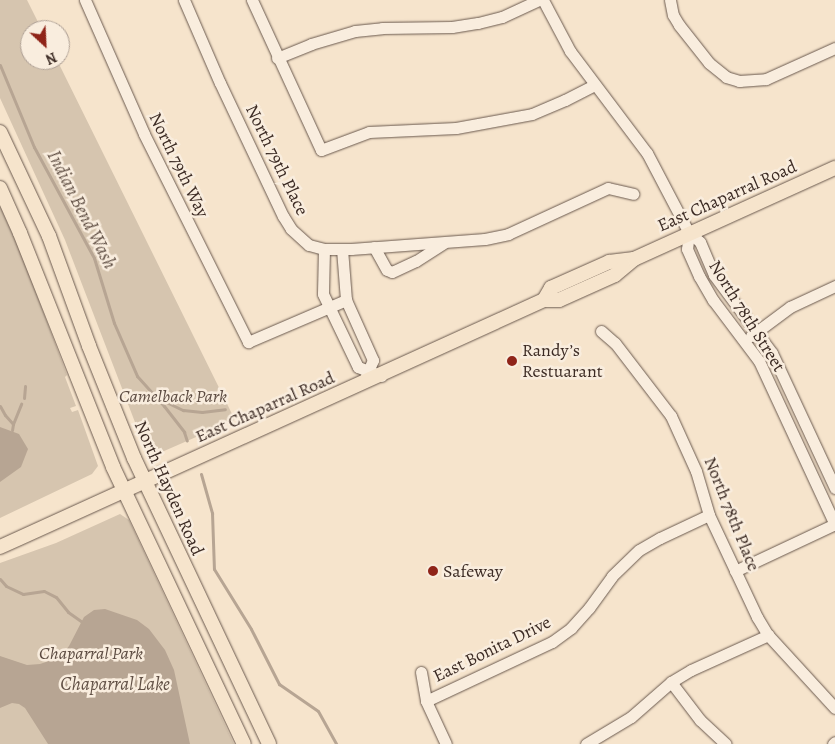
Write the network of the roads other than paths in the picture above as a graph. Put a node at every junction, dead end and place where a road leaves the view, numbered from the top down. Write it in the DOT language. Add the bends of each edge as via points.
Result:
graph roads {
  1 [pos="85,0"];
  2 [pos="184,0"];
  3 [pos="252,0"];
  4 [pos="538,0"];
  5 [pos="542,0"];
  6 [pos="670,0"];
  7 [pos="835,48"];
  8 [pos="277,58"];
  9 [pos="594,85"];
  10 [pos="0,132"];
  11 [pos="835,168"];
  12 [pos="0,188"];
  13 [pos="633,194"];
  14 [pos="689,233"];
  15 [pos="444,242"];
  16 [pos="374,247"];
  17 [pos="324,249"];
  18 [pos="342,249"];
  19 [pos="835,286"];
  20 [pos="346,300"];
  21 [pos="330,307"];
  22 [pos="358,328"];
  23 [pos="601,331"];
  24 [pos="757,331"];
  25 [pos="342,335"];
  26 [pos="745,341"];
  27 [pos="375,373"];
  28 [pos="144,481"];
  29 [pos="835,488"];
  30 [pos="124,490"];
  31 [pos="709,515"];
  32 [pos="835,524"];
  33 [pos="0,547"];
  34 [pos="734,571"];
  35 [pos="768,635"];
  36 [pos="421,672"];
  37 [pos="671,682"];
  38 [pos="426,701"];
  39 [pos="835,708"];
  40 [pos="244,744"];
  41 [pos="269,744"];
  42 [pos="446,744"];
  43 [pos="586,744"];
  44 [pos="726,744"];
  1 -- 21 [label="street, North 79th Way" via="144,134 248,342"];
  2 -- 17 [label="street, North 79th Place" via="284,216 300,238 309,245"];
  3 -- 8 [label="street"];
  4 -- 8 [label="street" via="502,17 478,23 355,31"];
  5 -- 9 [label="street, North 78th Street" via="570,51"];
  6 -- 7 [label="street" via="679,25 709,63 726,77 739,81 766,79"];
  8 -- 9 [label="street" via="321,150 369,132 456,128 505,121 532,114"];
  9 -- 14 [label="street, North 78th Street" via="647,153"];
  10 -- 28 [label="main road, North Hayden Road" via="49,236"];
  11 -- 14 [label="main road, East Chaparral Road"];
  12 -- 30 [label="main road"];
  13 -- 15 [label="street" via="608,188 501,237"];
  14 -- 24 [label="street, North 78th Street" via="700,242 714,275"];
  14 -- 26 [label="street, North 78th Street" via="687,249 698,276"];
  14 -- 27 [label="main road, East Chaparral Road" via="634,259 615,275 559,300 544,300"];
  15 -- 16 [label="street"];
  15 -- 16 [label="street" via="392,272 387,270"];
  16 -- 18 [label="street"];
  17 -- 18 [label="street"];
  17 -- 21 [label="street" via="323,294"];
  18 -- 20 [label="street"];
  19 -- 24 [label="street" via="790,307"];
  20 -- 21 [label="street"];
  20 -- 22 [label="street"];
  21 -- 25 [label="street"];
  22 -- 25 [label="street"];
  22 -- 27 [label="street" via="374,360"];
  23 -- 31 [label="street, North 78th Place" via="615,343 671,416 696,471"];
  24 -- 26 [label="street"];
  24 -- 29 [label="street, North 78th Street" via="779,365"];
  25 -- 27 [label="street" via="358,367"];
  26 -- 32 [label="street, North 78th Street" via="758,361"];
  27 -- 28 [label="main road, East Chaparral Road" via="361,385"];
  28 -- 30 [label="main road, East Chaparral Road"];
  28 -- 41 [label="main road, North Hayden Road"];
  30 -- 33 [label="main road, East Chaparral Road"];
  30 -- 40 [label="main road"];
  31 -- 34 [label="street, North 78th Place"];
  31 -- 38 [label="street, East Bonita Drive" via="639,550 612,576 571,628 552,642"];
  32 -- 34 [label="street"];
  34 -- 35 [label="street, North 78th Place"];
  35 -- 37 [label="street"];
  35 -- 39 [label="street, North 78th Place"];
  36 -- 38 [label="street"];
  37 -- 43 [label="street" via="631,718"];
  37 -- 44 [label="street" via="700,720"];
  38 -- 42 [label="street"];
}
